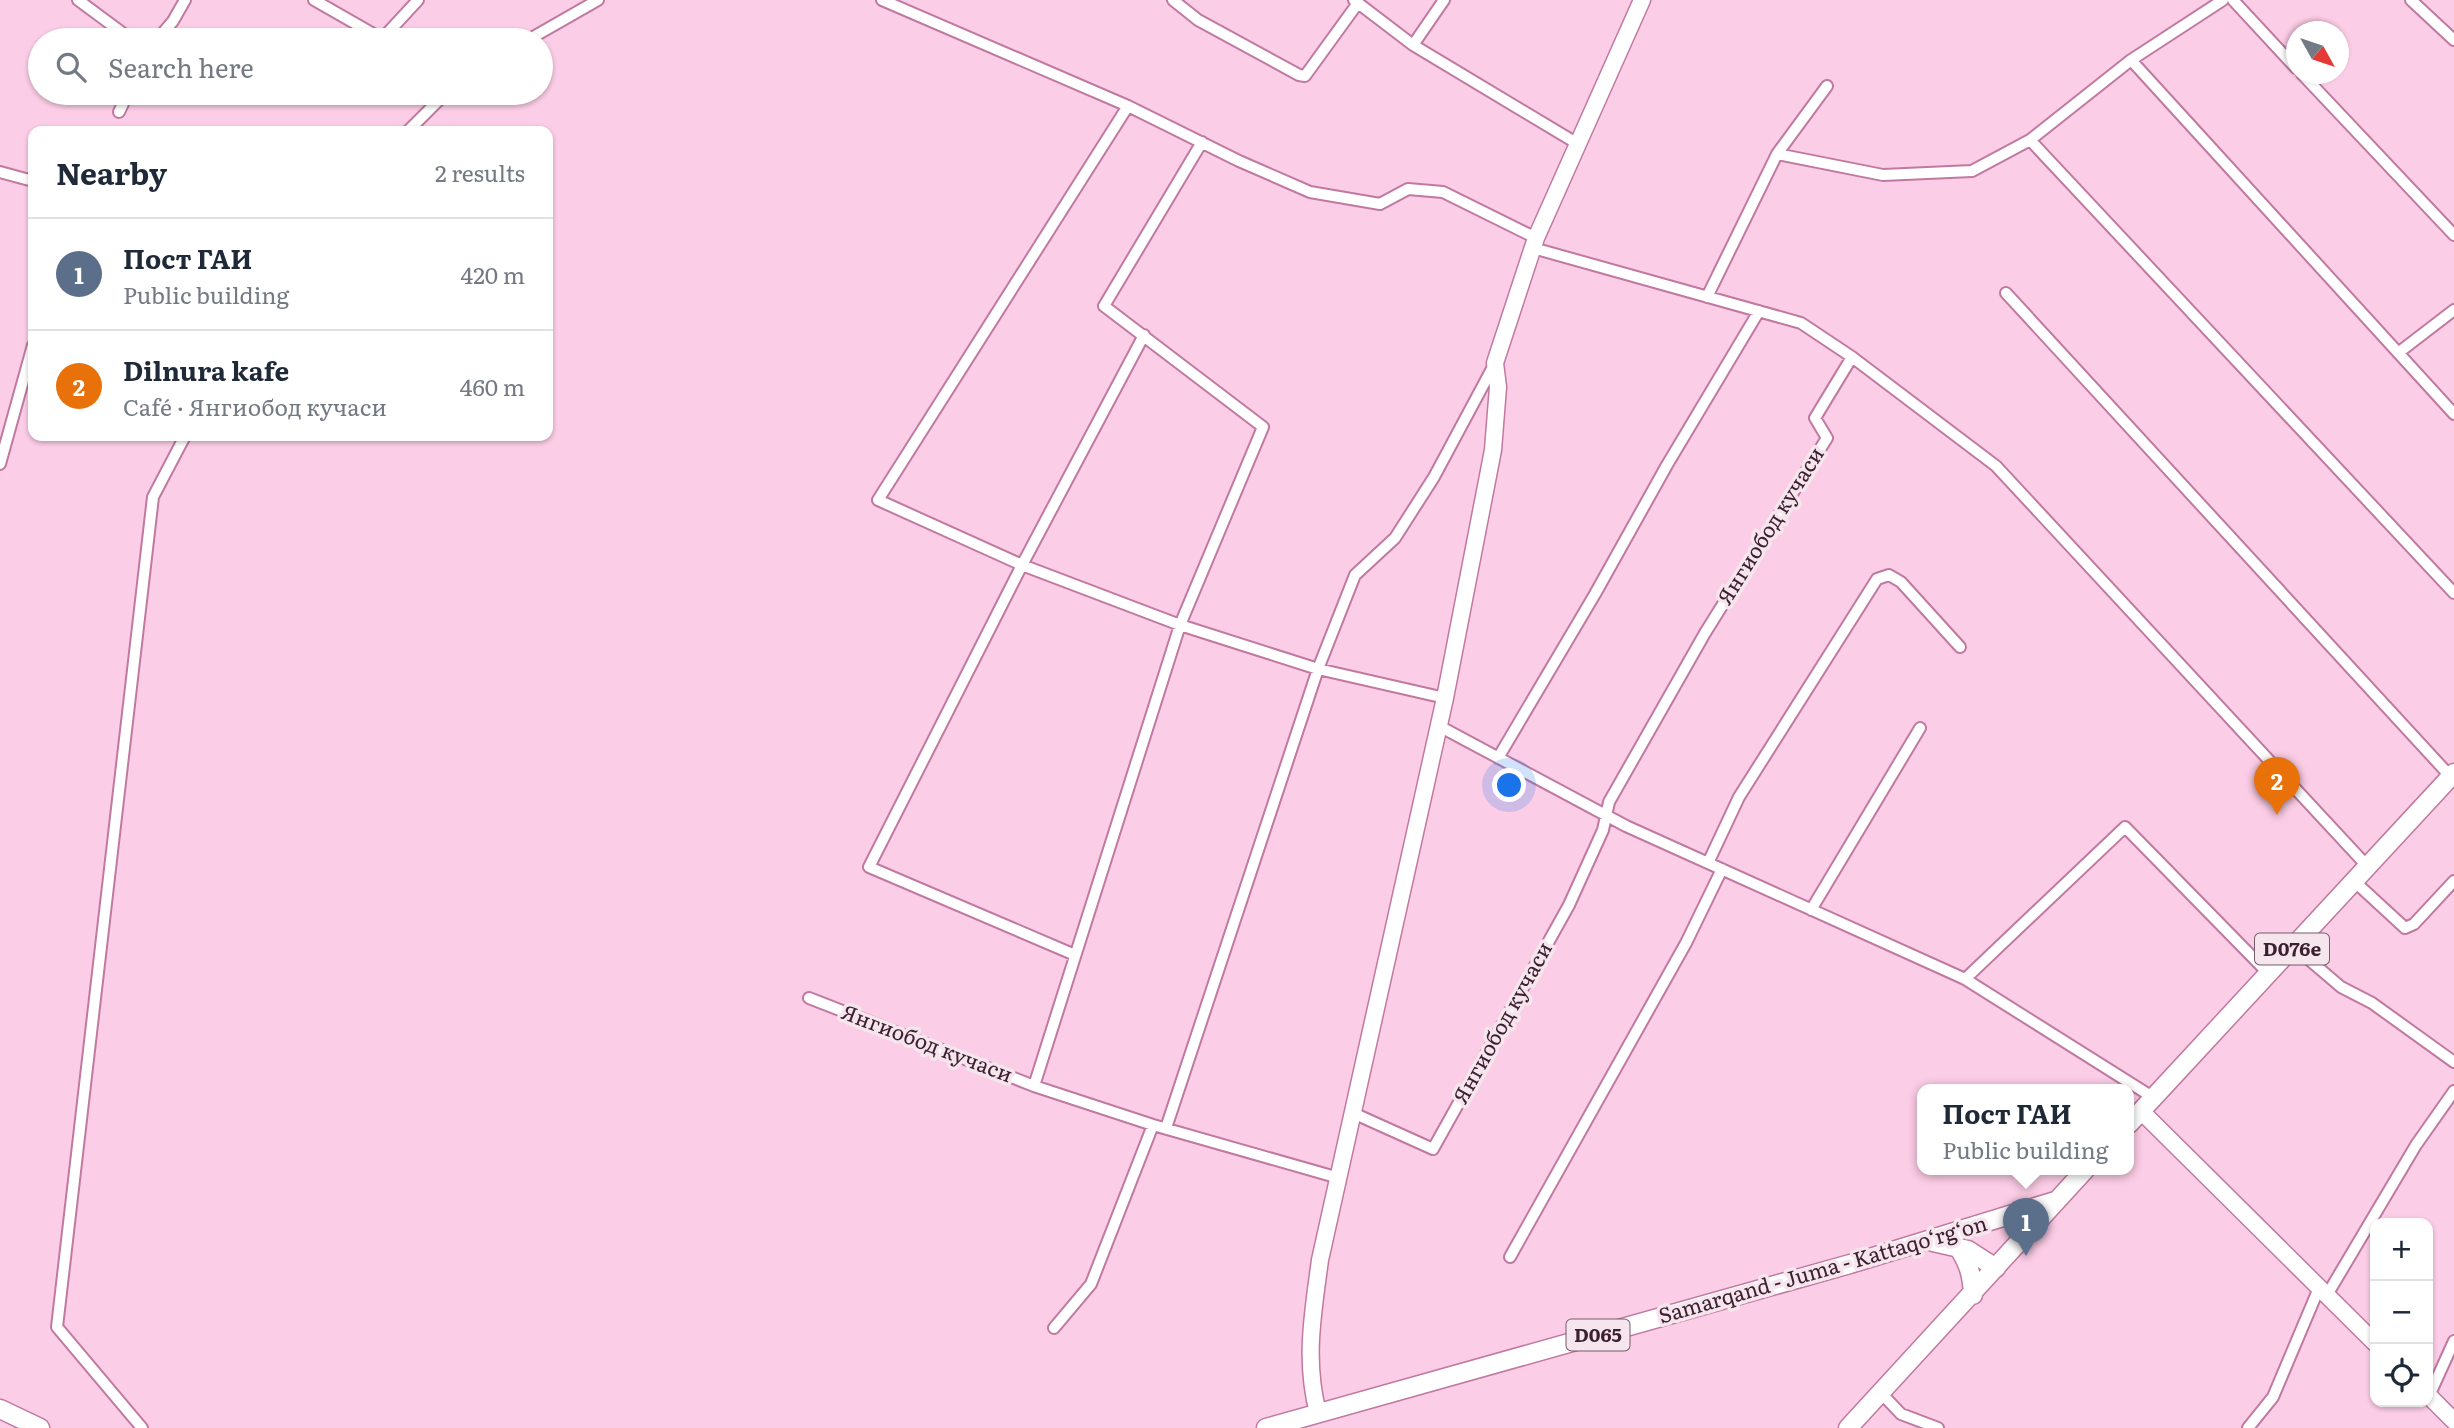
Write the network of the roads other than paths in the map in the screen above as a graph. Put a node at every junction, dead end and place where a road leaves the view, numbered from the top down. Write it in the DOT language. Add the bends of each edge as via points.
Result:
graph roads {
  1 [pos="78,0"];
  2 [pos="185,0"];
  3 [pos="314,0"];
  4 [pos="418,0"];
  5 [pos="598,0"];
  6 [pos="882,0"];
  7 [pos="1172,0"];
  8 [pos="1444,0"];
  9 [pos="1642,0"];
  10 [pos="2223,0"];
  11 [pos="2233,0"];
  12 [pos="2411,0"];
  13 [pos="1356,2"];
  14 [pos="116,28"];
  15 [pos="167,28"];
  16 [pos="364,28"];
  17 [pos="393,28"];
  18 [pos="549,28"];
  19 [pos="2454,40"];
  20 [pos="1413,45"];
  21 [pos="2286,56"];
  22 [pos="2131,60"];
  23 [pos="2311,84"];
  24 [pos="1827,86"];
  25 [pos="123,105"];
  26 [pos="433,105"];
  27 [pos="1128,106"];
  28 [pos="119,113"];
  29 [pos="413,126"];
  30 [pos="2030,140"];
  31 [pos="1202,142"];
  32 [pos="1578,144"];
  33 [pos="1777,154"];
  34 [pos="0,173"];
  35 [pos="28,180"];
  36 [pos="2454,235"];
  37 [pos="1534,243"];
  38 [pos="2006,293"];
  39 [pos="1707,296"];
  40 [pos="2454,310"];
  41 [pos="1759,311"];
  42 [pos="1144,335"];
  43 [pos="2398,353"];
  44 [pos="1852,357"];
  45 [pos="28,363"];
  46 [pos="1495,363"];
  47 [pos="2454,414"];
  48 [pos="182,441"];
  49 [pos="0,464"];
  50 [pos="1023,565"];
  51 [pos="2454,593"];
  52 [pos="1180,625"];
  53 [pos="1960,647"];
  54 [pos="1318,669"];
  55 [pos="1445,698"];
  56 [pos="1439,726"];
  57 [pos="1920,728"];
  58 [pos="1498,758"];
  59 [pos="2452,775"];
  60 [pos="1606,816"];
  61 [pos="1708,863"];
  62 [pos="2368,867"];
  63 [pos="1722,870"];
  64 [pos="2354,881"];
  65 [pos="2454,881"];
  66 [pos="1811,909"];
  67 [pos="2294,947"];
  68 [pos="1075,955"];
  69 [pos="2269,974"];
  70 [pos="1965,979"];
  71 [pos="809,998"];
  72 [pos="2454,1062"];
  73 [pos="2132,1084"];
  74 [pos="2134,1085"];
  75 [pos="1034,1086"];
  76 [pos="2454,1091"];
  77 [pos="2154,1098"];
  78 [pos="1353,1113"];
  79 [pos="2135,1118"];
  80 [pos="1153,1125"];
  81 [pos="1166,1128"];
  82 [pos="2080,1175"];
  83 [pos="1339,1178"];
  84 [pos="2055,1200"];
  85 [pos="1930,1241"];
  86 [pos="1958,1247"];
  87 [pos="1510,1258"];
  88 [pos="1996,1268"];
  89 [pos="2323,1291"];
  90 [pos="1973,1295"];
  91 [pos="1054,1328"];
  92 [pos="2370,1338"];
  93 [pos="2454,1341"];
  94 [pos="2433,1385"];
  95 [pos="1881,1393"];
  96 [pos="2433,1400"];
  97 [pos="0,1409"];
  98 [pos="1318,1413"];
  99 [pos="1901,1414"];
  100 [pos="2454,1421"];
  101 [pos="40,1428"];
  102 [pos="142,1428"];
  103 [pos="1266,1428"];
  104 [pos="1848,1428"];
  105 [pos="1901,1428"];
  106 [pos="1938,1428"];
  107 [pos="2248,1428"];
  1 -- 14 [label="street"];
  2 -- 15 [label="street"];
  3 -- 16 [label="street"];
  4 -- 17 [label="street"];
  5 -- 18 [label="street"];
  6 -- 27 [label="street"];
  7 -- 13 [label="street" via="1198,20 1305,76"];
  8 -- 20 [label="street"];
  9 -- 32 [label="street"];
  10 -- 22 [label="street"];
  11 -- 21 [label="street"];
  12 -- 19 [label="street"];
  13 -- 20 [label="street"];
  20 -- 32 [label="street"];
  22 -- 30 [label="street"];
  22 -- 43 [label="street"];
  23 -- 36 [label="street"];
  24 -- 33 [label="street"];
  25 -- 28 [label="street"];
  26 -- 29 [label="street"];
  27 -- 31 [label="street"];
  27 -- 50 [label="street" via="878,500"];
  30 -- 33 [label="street" via="1972,171 1883,175"];
  30 -- 51 [label="street"];
  31 -- 37 [label="street" via="1310,192 1380,204 1408,189 1443,192"];
  31 -- 42 [label="street" via="1104,306"];
  32 -- 37 [label="street"];
  33 -- 39 [label="street"];
  34 -- 35 [label="street"];
  37 -- 39 [label="street"];
  37 -- 46 [label="street"];
  38 -- 59 [label="street"];
  39 -- 41 [label="street"];
  40 -- 43 [label="street"];
  41 -- 44 [label="street" via="1801,323"];
  41 -- 58 [label="street"];
  42 -- 50 [label="street"];
  42 -- 52 [label="street" via="1263,427"];
  43 -- 47 [label="street"];
  44 -- 60 [label="street, Янгиобод кучаси" via="1815,418 1827,438 1705,633 1609,802"];
  44 -- 62 [label="street" via="1996,467"];
  45 -- 49 [label="street"];
  46 -- 54 [label="street" via="1434,477 1395,538 1355,575"];
  46 -- 55 [label="street" via="1498,387 1493,450"];
  48 -- 102 [label="street" via="153,497 57,1326"];
  50 -- 52 [label="street"];
  50 -- 68 [label="street" via="869,867"];
  52 -- 54 [label="street"];
  52 -- 68 [label="street"];
  53 -- 61 [label="street" via="1901,582 1889,575 1877,579 1739,797"];
  54 -- 55 [label="street"];
  54 -- 81 [label="street"];
  55 -- 56 [label="street"];
  56 -- 58 [label="street"];
  56 -- 78 [label="street"];
  57 -- 66 [label="street"];
  58 -- 60 [label="street"];
  59 -- 62 [label="main road, D076e"];
  60 -- 61 [label="street"];
  60 -- 78 [label="street, Янгиобод кучаси" via="1569,905 1433,1149"];
  61 -- 63 [label="street"];
  62 -- 64 [label="main road, D076e"];
  63 -- 66 [label="street"];
  63 -- 87 [label="street"];
  64 -- 65 [label="street" via="2405,928"];
  64 -- 67 [label="main road, D076e"];
  66 -- 70 [label="street"];
  67 -- 69 [label="main road, D076e"];
  67 -- 72 [label="street" via="2342,987"];
  68 -- 75 [label="street"];
  69 -- 70 [label="street" via="2125,827"];
  69 -- 77 [label="main road, D076e"];
  70 -- 73 [label="street"];
  71 -- 75 [label="street, Янгиобод кучаси"];
  74 -- 77 [label="street"];
  75 -- 80 [label="street, Янгиобод кучаси"];
  76 -- 89 [label="street"];
  77 -- 79 [label="main road, D076e"];
  78 -- 83 [label="street"];
  79 -- 89 [label="street"];
  80 -- 81 [label="street, Янгиобод кучаси"];
  80 -- 91 [label="street" via="1091,1284"];
  81 -- 83 [label="street, Янгиобод кучаси"];
  82 -- 84 [label="main road"];
  83 -- 98 [label="street" via="1320,1260 1310,1339"];
  84 -- 85 [label="main road, Samarqand - Juma - Kattaqo‘rg‘on / D065"];
  84 -- 88 [label="main road"];
  85 -- 86 [label="main road, D065"];
  85 -- 98 [label="main road, Samarqand - Juma - Kattaqo‘rg‘on / D065"];
  86 -- 88 [label="main road, D065"];
  86 -- 90 [label="main road" via="1969,1264"];
  88 -- 90 [label="main road"];
  89 -- 92 [label="street"];
  89 -- 107 [label="street" via="2273,1397"];
  90 -- 95 [label="main road"];
  93 -- 94 [label="street"];
  95 -- 99 [label="street"];
  95 -- 104 [label="main road"];
  96 -- 100 [label="street"];
  97 -- 101 [label="main road"];
  98 -- 103 [label="main road, Samarqand - Juma - Kattaqo‘rg‘on / D065"];
  99 -- 105 [label="street"];
  99 -- 106 [label="street"];
}
